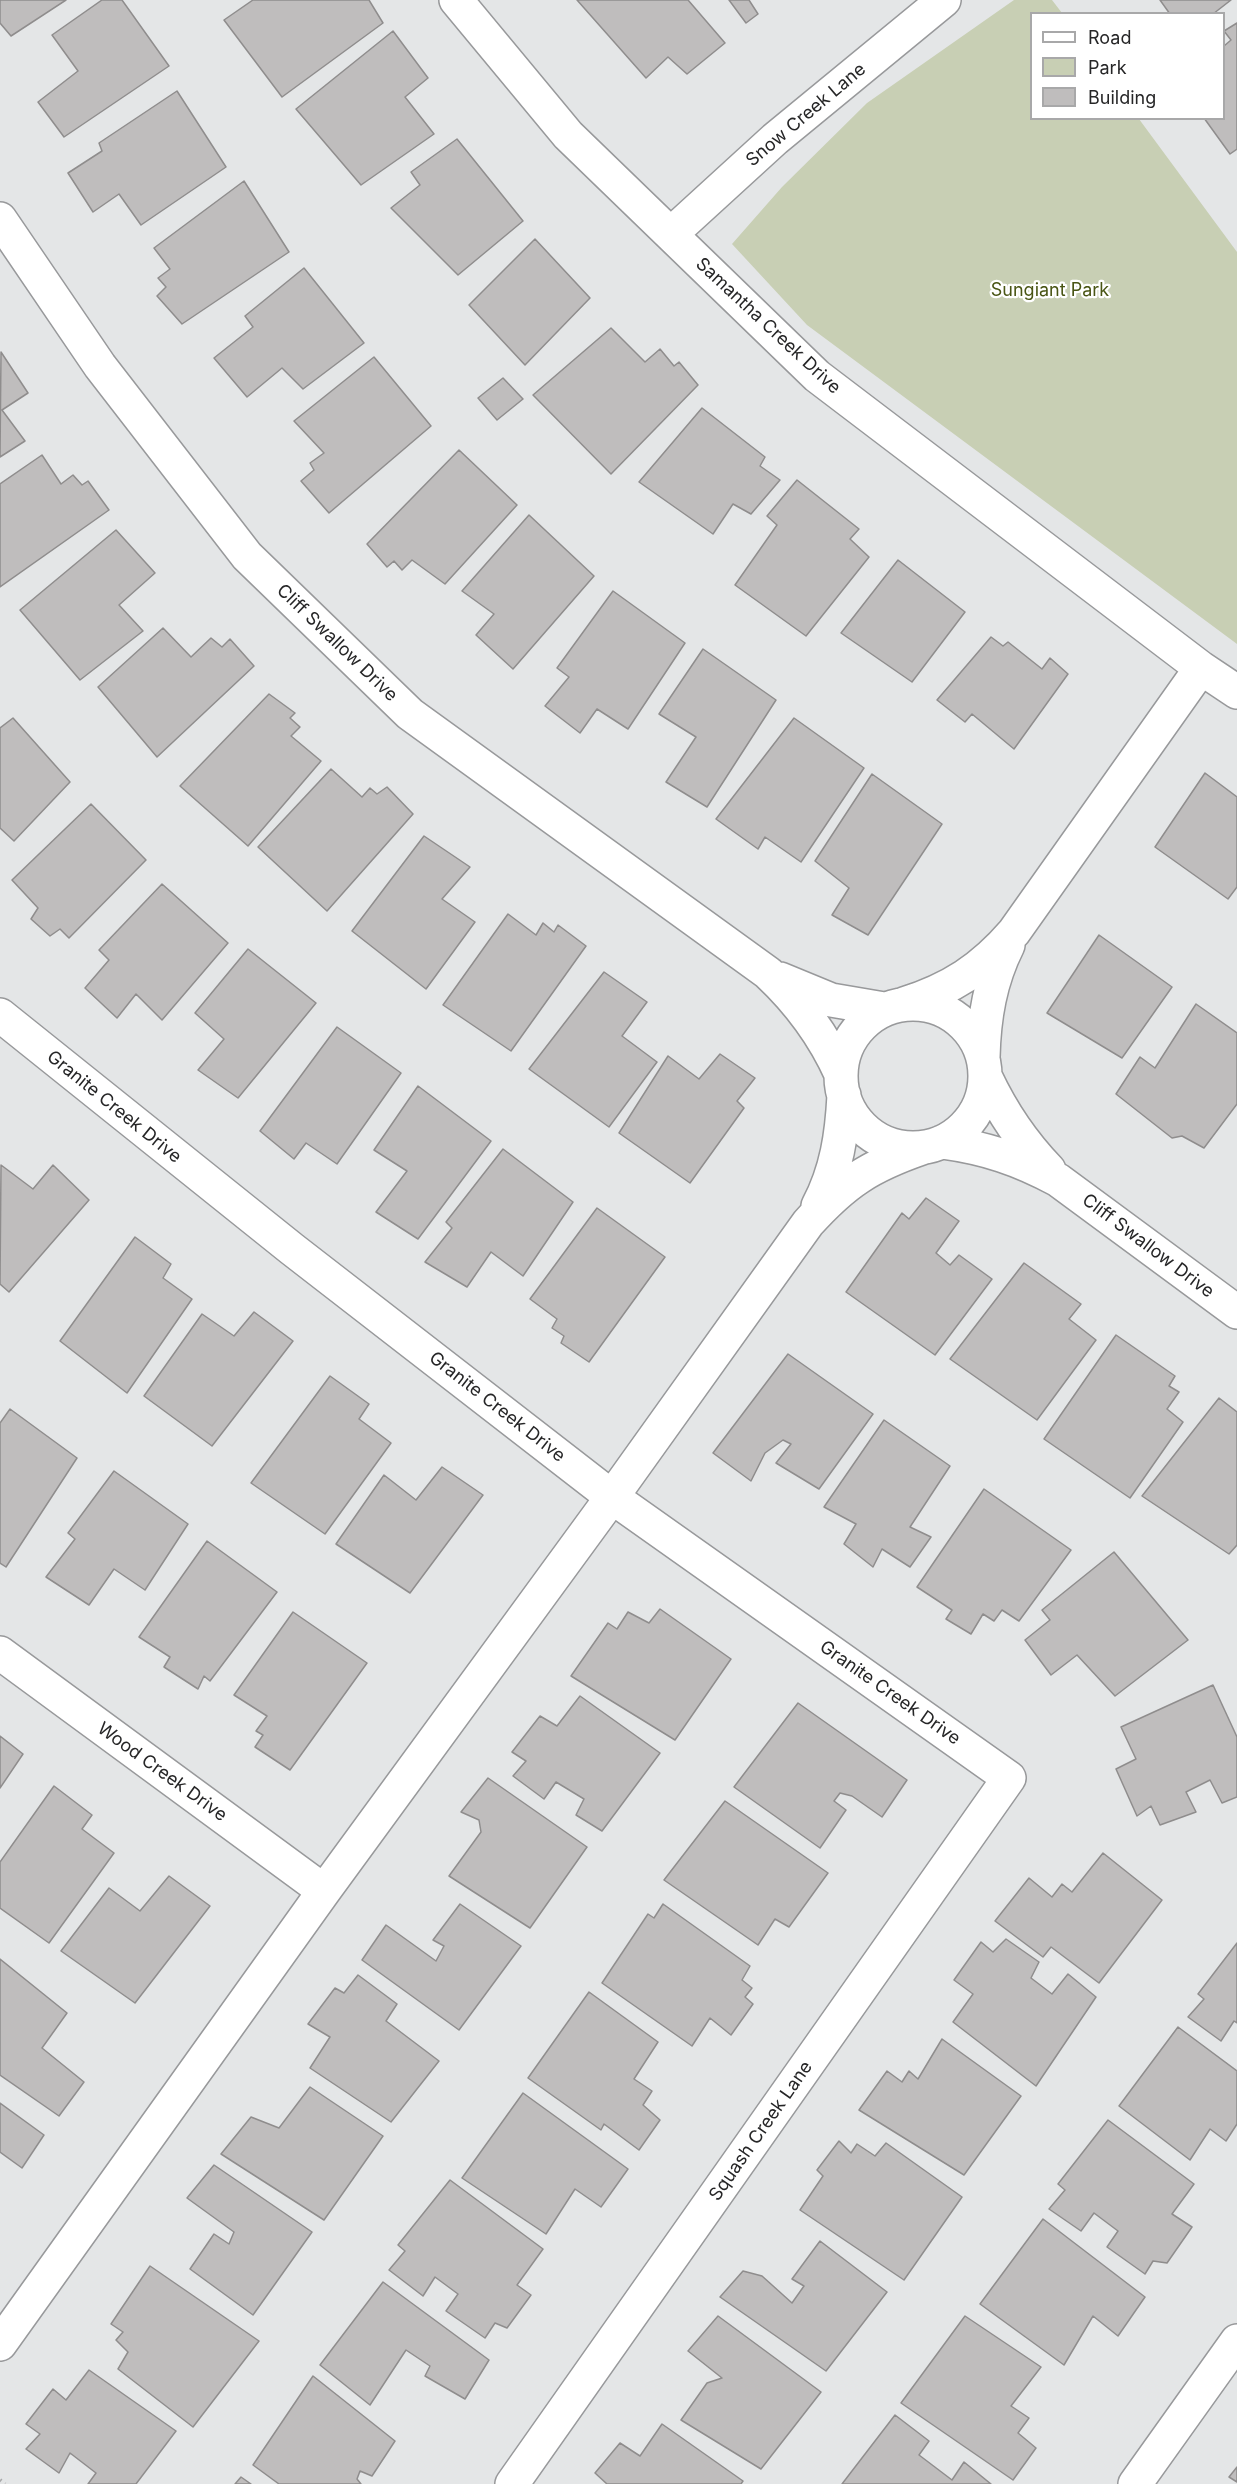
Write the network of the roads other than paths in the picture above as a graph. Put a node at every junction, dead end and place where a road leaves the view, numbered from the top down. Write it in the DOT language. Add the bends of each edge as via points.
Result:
graph roads {
  1 [pos="456,0"];
  2 [pos="944,0"];
  3 [pos="0,219"];
  4 [pos="671,234"];
  5 [pos="1202,668"];
  6 [pos="1237,692"];
  7 [pos="1014,932"];
  8 [pos="768,973"];
  9 [pos="894,1007"];
  10 [pos="0,1015"];
  11 [pos="984,1068"];
  12 [pos="842,1084"];
  13 [pos="932,1145"];
  14 [pos="1058,1180"];
  15 [pos="808,1223"];
  16 [pos="1237,1312"];
  17 [pos="612,1497"];
  18 [pos="0,1653"];
  19 [pos="1009,1778"];
  20 [pos="324,1891"];
  21 [pos="1237,2341"];
  22 [pos="0,2344"];
  23 [pos="512,2484"];
  24 [pos="1135,2484"];
  1 -- 4 [label="street, Samantha Creek Drive" via="568,135"];
  2 -- 4 [label="street, Snow Creek Lane" via="775,139"];
  3 -- 8 [label="street, Cliff Swallow Drive" via="100,366 256,565 410,714"];
  4 -- 5 [label="street, Samantha Creek Drive" via="817,376"];
  5 -- 6 [label="street, Samantha Creek Drive"];
  5 -- 7 [label="street"];
  7 -- 9 [label="street" via="997,952 954,984"];
  7 -- 11 [label="street" via="990,989 984,1023"];
  8 -- 9 [label="street, Cliff Swallow Drive" via="831,1000"];
  8 -- 12 [label="street, Cliff Swallow Drive" via="812,1021 828,1046"];
  9 -- 11 [label="street" via="925,1005 962,1022 975,1038"];
  9 -- 12 [label="street" via="867,1020 853,1035 844,1054"];
  10 -- 17 [label="street, Granite Creek Drive" via="292,1249"];
  11 -- 13 [label="street" via="982,1098 973,1117 960,1132"];
  11 -- 14 [label="street, Cliff Swallow Drive" via="1008,1120"];
  12 -- 13 [label="street" via="852,1114 881,1141 902,1147"];
  12 -- 15 [label="street" via="843,1125 838,1155 826,1190"];
  13 -- 14 [label="street, Cliff Swallow Drive" via="1002,1154"];
  13 -- 15 [label="street" via="888,1160 855,1178"];
  14 -- 16 [label="street, Cliff Swallow Drive"];
  15 -- 17 [label="street"];
  17 -- 19 [label="street, Granite Creek Drive"];
  17 -- 20 [label="street"];
  18 -- 20 [label="street, Wood Creek Drive"];
  19 -- 23 [label="street, Squash Creek Lane"];
  20 -- 22 [label="street"];
  21 -- 24 [label="street"];
}
